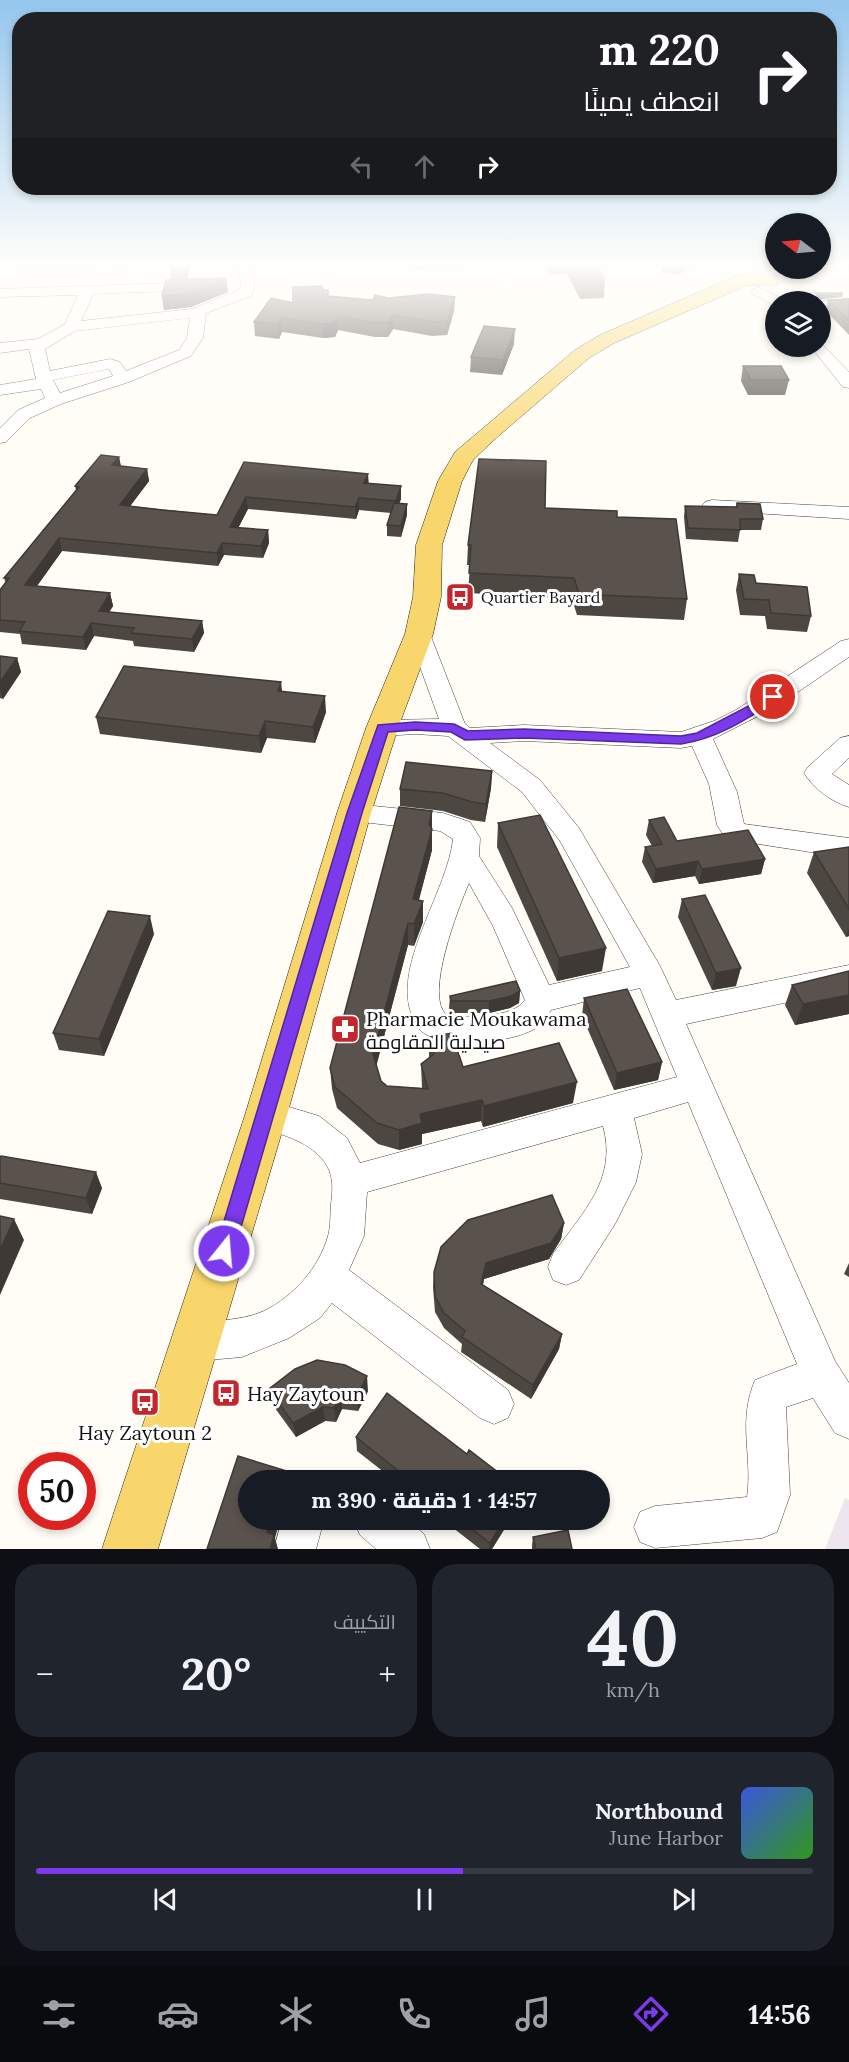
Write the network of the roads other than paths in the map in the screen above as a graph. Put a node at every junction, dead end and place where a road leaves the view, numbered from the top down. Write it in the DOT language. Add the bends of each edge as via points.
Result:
graph roads {
  1 [pos="52,337"];
  2 [pos="195,337"];
  3 [pos="614,337"];
  4 [pos="42,343"];
  5 [pos="0,348"];
  6 [pos="828,357"];
  7 [pos="847,377"];
  8 [pos="123,378"];
  9 [pos="45,380"];
  10 [pos="0,390"];
  11 [pos="55,400"];
  12 [pos="0,438"];
  13 [pos="712,506"];
  14 [pos="849,513"];
  15 [pos="419,634"];
  16 [pos="849,646"];
  17 [pos="382,728"];
  18 [pos="460,732"];
  19 [pos="700,737"];
  20 [pos="849,744"];
  21 [pos="849,798"];
  22 [pos="354,813"];
  23 [pos="849,848"];
  24 [pos="465,858"];
  25 [pos="648,974"];
  26 [pos="849,977"];
  27 [pos="540,1000"];
  28 [pos="666,1016"];
  29 [pos="696,1086"];
  30 [pos="615,1109"];
  31 [pos="266,1115"];
  32 [pos="351,1181"];
  33 [pos="566,1267"];
  34 [pos="328,1277"];
  35 [pos="197,1342"];
  36 [pos="821,1375"];
  37 [pos="494,1404"];
  38 [pos="849,1419"];
  39 [pos="656,1527"];
  40 [pos="300,1530"];
  41 [pos="387,1530"];
  42 [pos="130,1549"];
  43 [pos="295,1549"];
  44 [pos="409,1549"];
  1 -- 4 [label="street"];
  2 -- 8 [label="street" via="185,353"];
  3 -- 15 [label="main road" via="582,354 463,457 450,481 429,544 427,597"];
  4 -- 5 [label="street"];
  4 -- 9 [label="street" via="37,353"];
  6 -- 7 [label="street"];
  8 -- 9 [label="street" via="110,364"];
  8 -- 11 [label="street"];
  9 -- 10 [label="street"];
  9 -- 11 [label="street"];
  11 -- 12 [label="street" via="18,417"];
  13 -- 14 [label="street"];
  15 -- 17 [label="main road"];
  15 -- 18 [label="street"];
  16 -- 19 [label="street" via="737,719"];
  17 -- 18 [label="street" via="415,726"];
  17 -- 22 [label="main road"];
  18 -- 19 [label="street" via="681,740"];
  18 -- 25 [label="street" via="531,786 551,810 570,835"];
  19 -- 23 [label="street" via="722,784 730,827 735,832"];
  20 -- 21 [label="street" via="817,773"];
  22 -- 24 [label="street" via="452,825 467,838"];
  22 -- 31 [label="main road"];
  24 -- 27 [label="street" via="483,880"];
  24 -- 27 [label="street" via="441,919 424,981 430,1019 440,1027 453,1029 489,1028 528,1018"];
  25 -- 27 [label="street"];
  25 -- 28 [label="street"];
  26 -- 28 [label="street"];
  28 -- 29 [label="street"];
  29 -- 30 [label="street"];
  29 -- 36 [label="street"];
  30 -- 32 [label="street"];
  30 -- 33 [label="street" via="625,1166 618,1187"];
  31 -- 32 [label="street" via="307,1127 334,1149"];
  31 -- 35 [label="main road"];
  32 -- 34 [label="street" via="346,1236"];
  34 -- 35 [label="street" via="307,1305 276,1324 242,1338"];
  34 -- 37 [label="street"];
  35 -- 42 [label="main road"];
  36 -- 38 [label="street"];
  36 -- 39 [label="street" via="769,1394 765,1414 769,1495 762,1517"];
  40 -- 43 [label="street"];
  41 -- 44 [label="street"];
}
